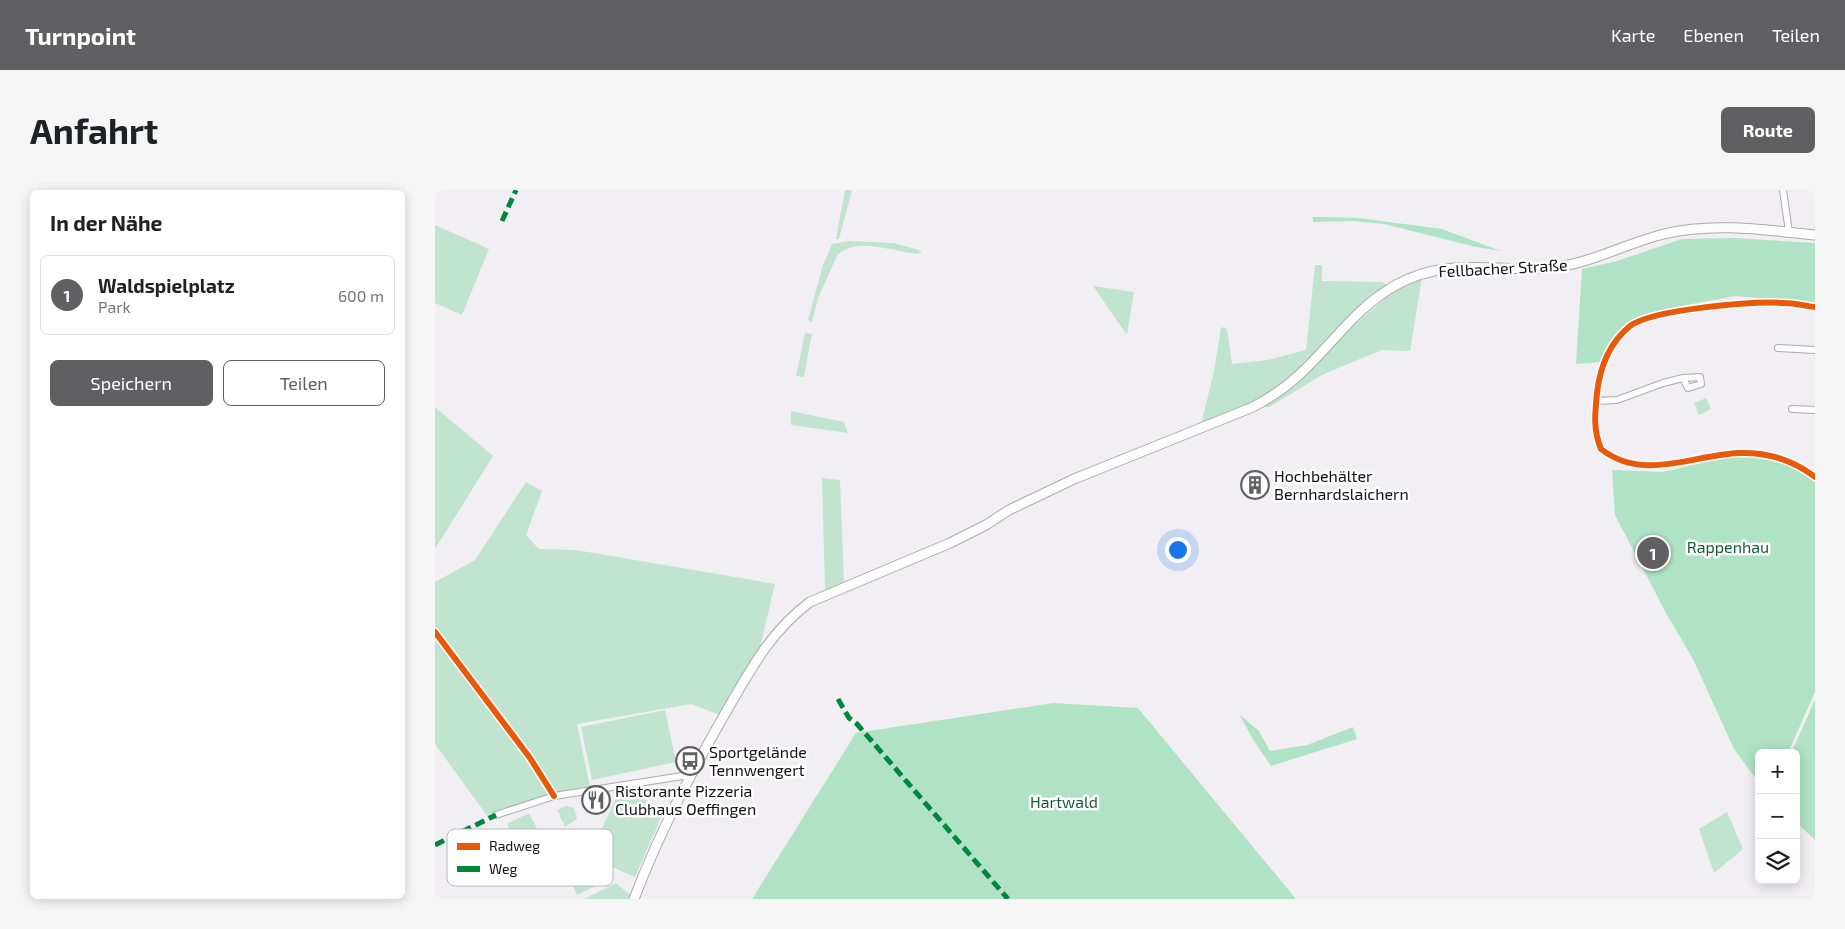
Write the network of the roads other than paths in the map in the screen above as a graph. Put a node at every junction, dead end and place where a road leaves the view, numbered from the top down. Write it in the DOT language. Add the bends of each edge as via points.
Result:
graph roads {
  1 [pos="1783,190"];
  2 [pos="1789,232"];
  3 [pos="1815,235"];
  4 [pos="1815,307"];
  5 [pos="1778,348"];
  6 [pos="1815,350"];
  7 [pos="1683,378"];
  8 [pos="1596,401"];
  9 [pos="1792,409"];
  10 [pos="1815,410"];
  11 [pos="1815,477"];
  12 [pos="435,632"];
  13 [pos="689,775"];
  14 [pos="554,796"];
  15 [pos="496,815"];
  16 [pos="634,899"];
  1 -- 2 [label="street"];
  2 -- 3 [label="main road, Fellbacher Straße"];
  2 -- 13 [label="main road, Fellbacher Straße" via="1691,229 1661,234 1574,265 1532,268 1463,266 1426,272 1397,284 1369,303 1277,393 1241,413 1074,479 1009,510 986,526 811,602 786,621 765,647"];
  4 -- 8 [label="street" via="1784,303 1723,306 1661,314 1631,325 1612,344 1599,377"];
  5 -- 6 [label="street"];
  7 -- 8 [label="street" via="1617,400"];
  8 -- 11 [label="street" via="1594,421 1601,449 1615,459 1638,466 1657,466 1754,453 1795,463"];
  9 -- 10 [label="street"];
  12 -- 14 [label="street" via="530,758"];
  13 -- 14 [label="street"];
  13 -- 16 [label="main road, Fellbacher Straße"];
  14 -- 15 [label="street"];
}
